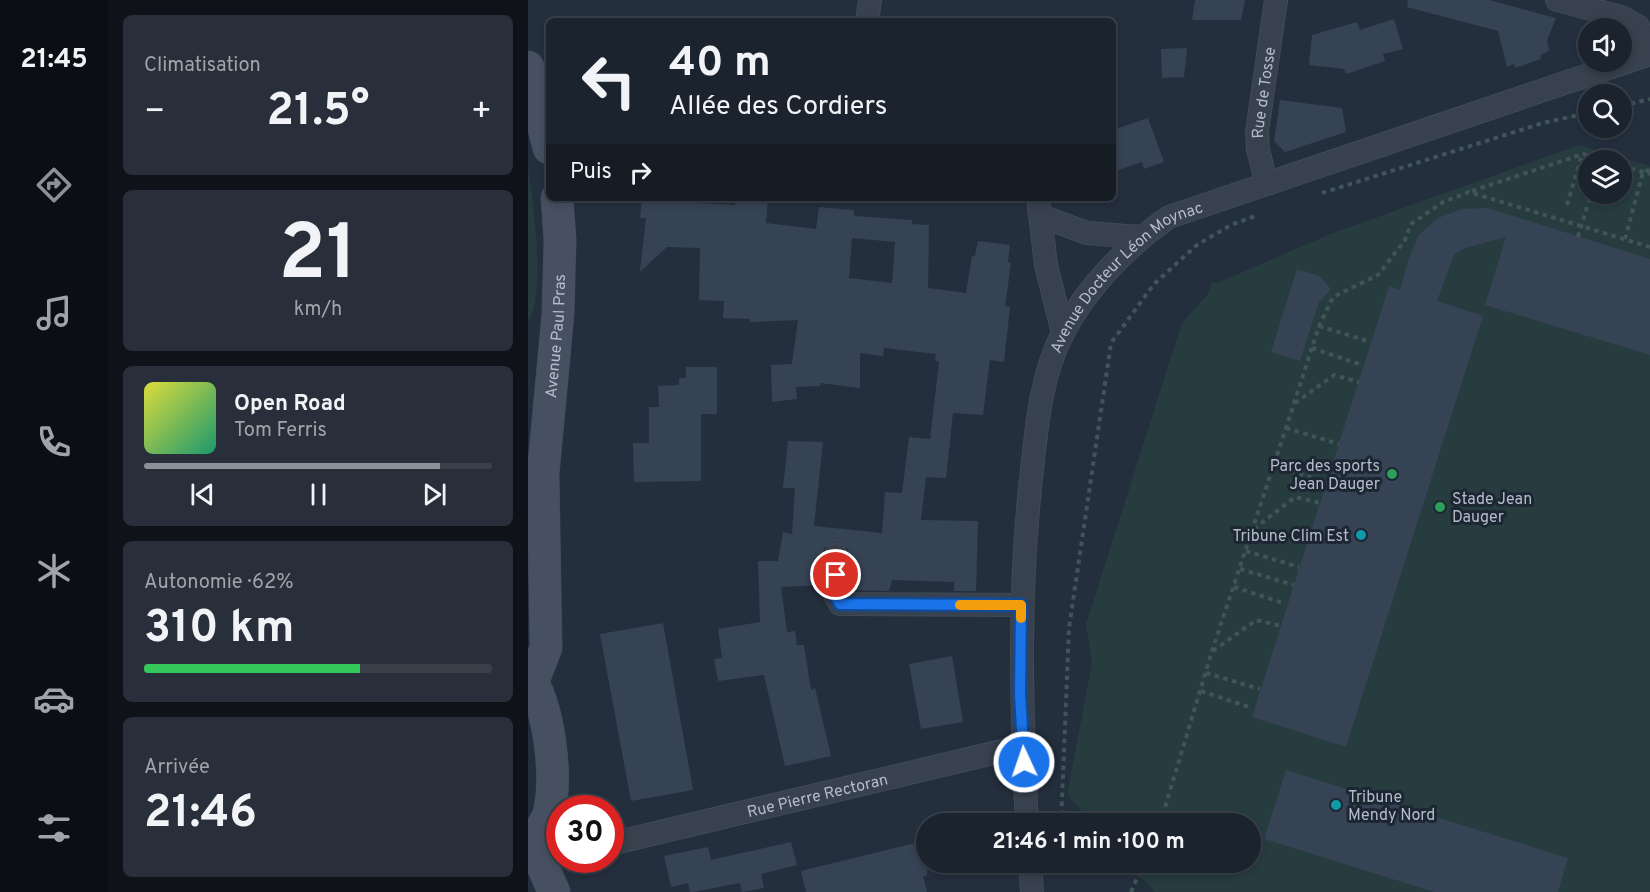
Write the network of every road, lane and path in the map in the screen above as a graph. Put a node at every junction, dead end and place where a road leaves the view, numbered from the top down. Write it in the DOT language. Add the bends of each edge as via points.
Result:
graph roads {
  1 [pos="870,0"];
  2 [pos="1276,0"];
  3 [pos="1557,0"];
  4 [pos="1628,8"];
  5 [pos="867,18"];
  6 [pos="1650,54"];
  7 [pos="528,68"];
  8 [pos="1650,99"];
  9 [pos="1632,104"];
  10 [pos="543,108"];
  11 [pos="1578,115"];
  12 [pos="546,128"];
  13 [pos="1578,156"];
  14 [pos="1632,169"];
  15 [pos="1578,170"];
  16 [pos="1643,172"];
  17 [pos="1650,172"];
  18 [pos="1267,184"];
  19 [pos="1469,192"];
  20 [pos="1315,196"];
  21 [pos="557,201"];
  22 [pos="1588,204"];
  23 [pos="1567,205"];
  24 [pos="1039,207"];
  25 [pos="1264,213"];
  26 [pos="1140,237"];
  27 [pos="1578,237"];
  28 [pos="1625,239"];
  29 [pos="1650,247"];
  30 [pos="1319,326"];
  31 [pos="1063,333"];
  32 [pos="1371,342"];
  33 [pos="1312,348"];
  34 [pos="1359,364"];
  35 [pos="1359,382"];
  36 [pos="1294,403"];
  37 [pos="1286,428"];
  38 [pos="1339,444"];
  39 [pos="1273,466"];
  40 [pos="543,474"];
  41 [pos="1320,480"];
  42 [pos="1320,504"];
  43 [pos="528,511"];
  44 [pos="1253,529"];
  45 [pos="1246,551"];
  46 [pos="836,555"];
  47 [pos="1299,567"];
  48 [pos="1240,569"];
  49 [pos="1294,585"];
  50 [pos="1234,587"];
  51 [pos="1283,603"];
  52 [pos="1021,605"];
  53 [pos="1281,626"];
  54 [pos="1212,651"];
  55 [pos="1206,673"];
  56 [pos="530,677"];
  57 [pos="1260,689"];
  58 [pos="1201,691"];
  59 [pos="1249,707"];
  60 [pos="1023,746"];
  61 [pos="1026,813"];
  62 [pos="1061,813"];
  63 [pos="1163,813"];
  64 [pos="542,830"];
  65 [pos="624,841"];
  66 [pos="1031,873"];
  67 [pos="1139,873"];
  68 [pos="554,892"];
  69 [pos="1032,892"];
  70 [pos="1131,892"];
  1 -- 5 [label="street"];
  2 -- 18 [label="street, Rue de Tosse" via="1257,132"];
  3 -- 4 [label="street"];
  4 -- 6 [label="street"];
  6 -- 18 [label="street, Avenue Docteur Léon Moynac"];
  7 -- 10 [label="street"];
  8 -- 9 [label="path"];
  10 -- 12 [label="street"];
  11 -- 20 [label="path"];
  13 -- 19 [label="path"];
  14 -- 16 [label="path"];
  15 -- 23 [label="path"];
  16 -- 17 [label="path"];
  16 -- 28 [label="path"];
  18 -- 26 [label="street, Avenue Docteur Léon Moynac" via="1169,217"];
  19 -- 28 [label="path"];
  19 -- 30 [label="path" via="1443,202 1411,224 1405,240 1378,275 1333,297"];
  21 -- 40 [label="street, Avenue Paul Pras" via="558,314"];
  22 -- 27 [label="path"];
  24 -- 26 [label="street" via="1087,233"];
  24 -- 31 [label="street" via="1046,265"];
  25 -- 62 [label="path" via="1231,225 1197,245 1154,285 1111,344 1069,628"];
  26 -- 31 [label="street, Avenue Docteur Léon Moynac" via="1089,293"];
  28 -- 29 [label="path"];
  30 -- 32 [label="path"];
  30 -- 33 [label="path"];
  31 -- 52 [label="street, Avenue Docteur Léon Moynac" via="1049,366 1036,435"];
  33 -- 34 [label="path"];
  33 -- 36 [label="path"];
  35 -- 36 [label="path" via="1334,375"];
  36 -- 37 [label="path"];
  37 -- 38 [label="path"];
  37 -- 39 [label="path"];
  39 -- 41 [label="path"];
  39 -- 44 [label="path"];
  40 -- 43 [label="street, Avenue Paul Pras"];
  40 -- 56 [label="street, Avenue Paul Pras" via="546,648"];
  42 -- 44 [label="path" via="1295,497"];
  44 -- 45 [label="path"];
  45 -- 47 [label="path"];
  45 -- 48 [label="path"];
  46 -- 52 [label="street" via="835,595 840,604"];
  48 -- 49 [label="path"];
  48 -- 50 [label="path"];
  50 -- 51 [label="path"];
  50 -- 54 [label="path"];
  52 -- 60 [label="street, Avenue Docteur Léon Moynac"];
  53 -- 54 [label="path" via="1256,620"];
  54 -- 55 [label="path"];
  55 -- 57 [label="path"];
  55 -- 58 [label="path"];
  56 -- 64 [label="street" via="544,713 549,744 552,784"];
  58 -- 59 [label="path"];
  58 -- 63 [label="path"];
  60 -- 61 [label="street, Avenue Docteur Léon Moynac"];
  60 -- 65 [label="street, Rue Pierre Rectoran"];
  64 -- 68 [label="street"];
  66 -- 69 [label="street"];
  67 -- 70 [label="path"];
}
